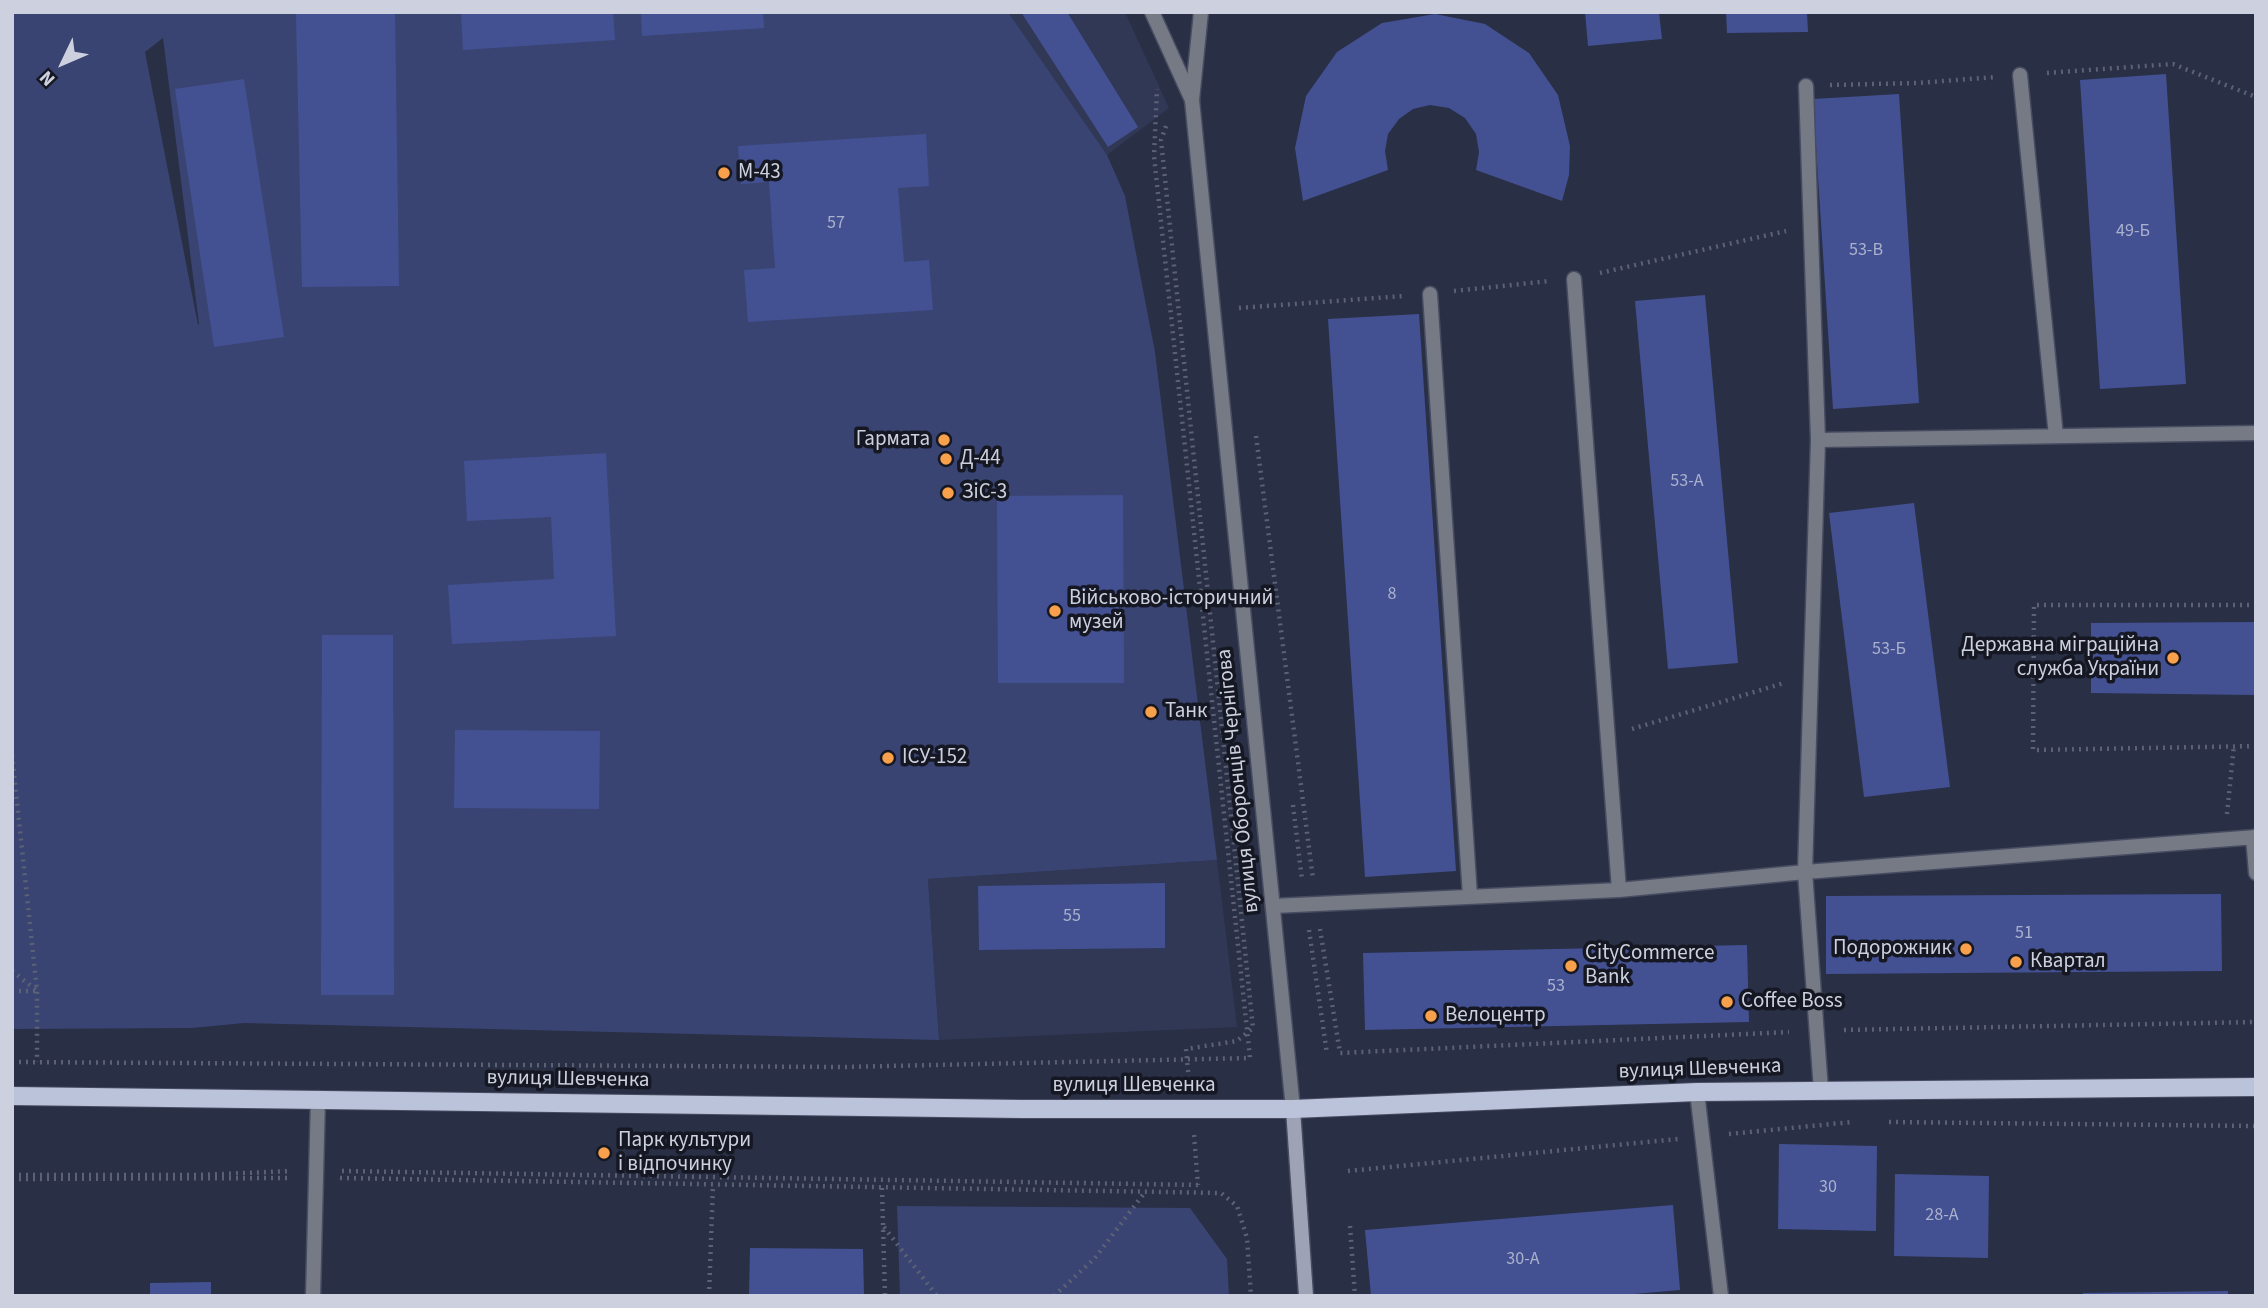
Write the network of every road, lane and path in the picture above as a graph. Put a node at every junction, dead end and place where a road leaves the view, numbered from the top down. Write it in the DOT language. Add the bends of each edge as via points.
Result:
graph roads {
  1 [pos="1152,12"];
  2 [pos="1201,12"];
  3 [pos="2021,75"];
  4 [pos="1183,79"];
  5 [pos="1158,80"];
  6 [pos="1806,86"];
  7 [pos="1192,100"];
  8 [pos="1811,226"];
  9 [pos="1574,279"];
  10 [pos="1430,294"];
  11 [pos="1239,308"];
  12 [pos="1241,322"];
  13 [pos="1255,433"];
  14 [pos="2256,433"];
  15 [pos="2056,436"];
  16 [pos="1818,440"];
  17 [pos="2256,605"];
  18 [pos="1812,675"];
  19 [pos="1608,736"];
  20 [pos="2234,745"];
  21 [pos="2256,746"];
  22 [pos="12,755"];
  23 [pos="2254,837"];
  24 [pos="2225,839"];
  25 [pos="1805,872"];
  26 [pos="2256,873"];
  27 [pos="1619,890"];
  28 [pos="1470,896"];
  29 [pos="1316,904"];
  30 [pos="1273,906"];
  31 [pos="12,971"];
  32 [pos="12,991"];
  33 [pos="37,991"];
  34 [pos="1247,1036"];
  35 [pos="1340,1053"];
  36 [pos="1188,1059"];
  37 [pos="12,1062"];
  38 [pos="37,1062"];
  39 [pos="2256,1087"];
  40 [pos="1821,1090"];
  41 [pos="1697,1092"];
  42 [pos="12,1096"];
  43 [pos="318,1098"];
  44 [pos="1191,1109"];
  45 [pos="1293,1109"];
  46 [pos="1857,1122"];
  47 [pos="1883,1122"];
  48 [pos="2256,1126"];
  49 [pos="1703,1137"];
  50 [pos="1348,1171"];
  51 [pos="316,1174"];
  52 [pos="12,1177"];
  53 [pos="713,1185"];
  54 [pos="882,1188"];
  55 [pos="1145,1192"];
  56 [pos="883,1226"];
  57 [pos="1350,1226"];
  58 [pos="313,1296"];
  59 [pos="709,1296"];
  60 [pos="885,1296"];
  61 [pos="937,1296"];
  62 [pos="1054,1296"];
  63 [pos="1251,1296"];
  64 [pos="1306,1296"];
  65 [pos="1355,1296"];
  66 [pos="1721,1296"];
  1 -- 4 [label="street"];
  2 -- 7 [label="street, вулиця Оборонців Чернігова"];
  3 -- 15 [label="street"];
  4 -- 7 [label="street"];
  4 -- 34 [label="path" via="1161,140 1253,1028"];
  5 -- 34 [label="path" via="1154,156"];
  6 -- 8 [label="street"];
  7 -- 30 [label="street, вулиця Оборонців Чернігова"];
  8 -- 9 [label="path"];
  8 -- 16 [label="street"];
  9 -- 19 [label="street"];
  10 -- 28 [label="street"];
  11 -- 12 [label="path"];
  13 -- 29 [label="path"];
  14 -- 15 [label="street"];
  15 -- 16 [label="street"];
  16 -- 18 [label="street"];
  17 -- 20 [label="path" via="2034,605 2033,750"];
  18 -- 19 [label="path"];
  18 -- 25 [label="street"];
  19 -- 27 [label="street"];
  20 -- 21 [label="path"];
  20 -- 24 [label="path"];
  22 -- 33 [label="path"];
  23 -- 24 [label="street"];
  23 -- 26 [label="street"];
  24 -- 25 [label="street"];
  25 -- 27 [label="street"];
  25 -- 40 [label="street"];
  27 -- 28 [label="street"];
  28 -- 29 [label="street"];
  29 -- 30 [label="street"];
  29 -- 35 [label="path"];
  30 -- 45 [label="street, вулиця Оборонців Чернігова"];
  31 -- 33 [label="path"];
  32 -- 33 [label="path"];
  33 -- 38 [label="path"];
  34 -- 36 [label="path" via="1186,1049"];
  34 -- 36 [label="path" via="1250,1058"];
  36 -- 38 [label="path" via="843,1067"];
  36 -- 44 [label="path"];
  37 -- 38 [label="path"];
  39 -- 40 [label="main road, вулиця Шевченка"];
  40 -- 41 [label="main road, вулиця Шевченка"];
  41 -- 45 [label="main road, вулиця Шевченка"];
  41 -- 49 [label="street"];
  42 -- 43 [label="main road, вулиця Шевченка"];
  43 -- 44 [label="main road, вулиця Шевченка"];
  43 -- 51 [label="street"];
  44 -- 45 [label="main road, вулиця Шевченка"];
  44 -- 51 [label="path" via="1200,1185"];
  45 -- 64 [label="main road, вулиця Оборонців Чернігова"];
  46 -- 49 [label="path"];
  47 -- 48 [label="path"];
  49 -- 50 [label="path"];
  49 -- 66 [label="street"];
  51 -- 52 [label="path"];
  51 -- 53 [label="path"];
  51 -- 58 [label="street"];
  53 -- 54 [label="path"];
  53 -- 59 [label="path"];
  54 -- 55 [label="path"];
  54 -- 56 [label="path"];
  55 -- 62 [label="path" via="1095,1258"];
  55 -- 63 [label="path" via="1221,1193 1237,1206 1247,1238"];
  56 -- 60 [label="path"];
  56 -- 61 [label="path"];
  57 -- 65 [label="path"];
}
